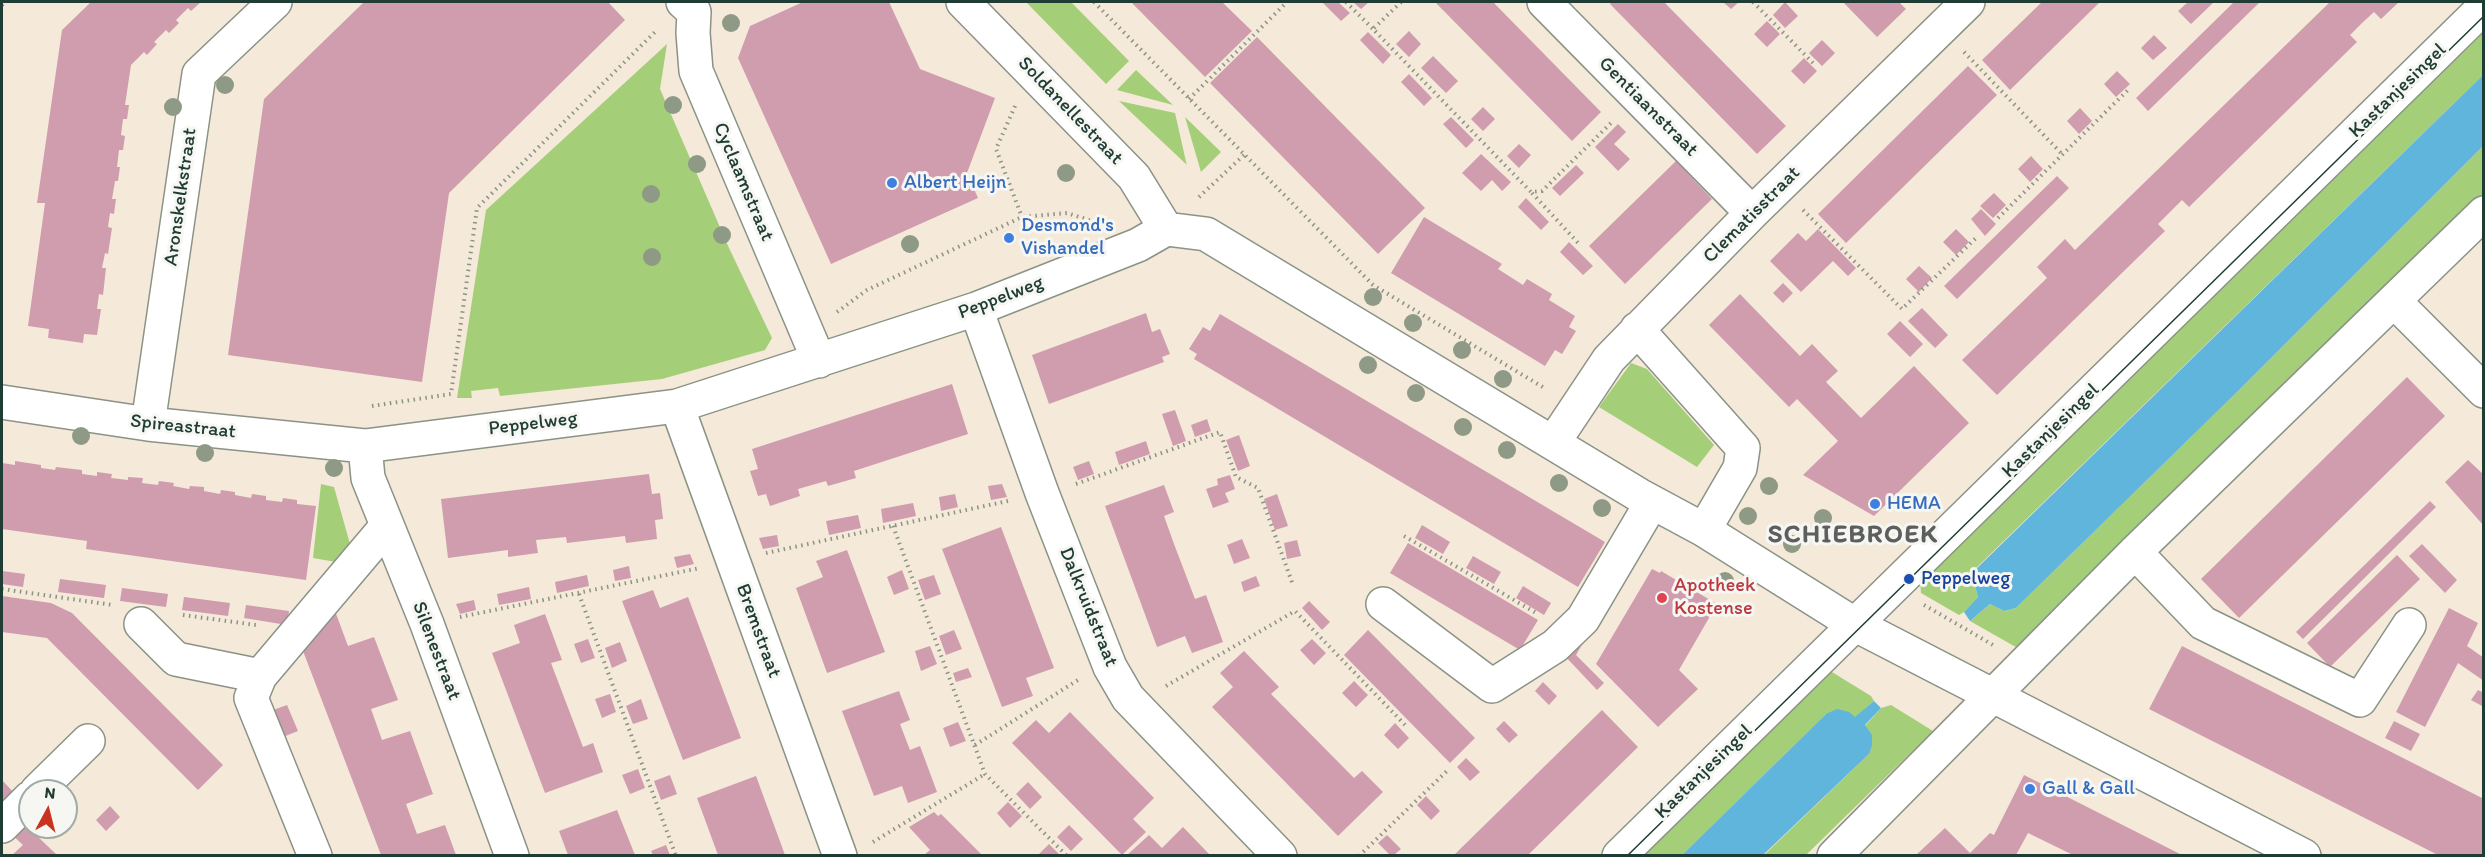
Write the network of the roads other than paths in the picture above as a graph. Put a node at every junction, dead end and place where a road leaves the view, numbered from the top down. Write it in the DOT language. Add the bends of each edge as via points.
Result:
graph roads {
  1 [pos="275,2"];
  2 [pos="963,2"];
  3 [pos="1544,2"];
  4 [pos="694,4"];
  5 [pos="2484,7"];
  6 [pos="1955,10"];
  7 [pos="1752,213"];
  8 [pos="2484,213"];
  9 [pos="1166,229"];
  10 [pos="2394,301"];
  11 [pos="976,309"];
  12 [pos="1637,330"];
  13 [pos="813,347"];
  14 [pos="2484,391"];
  15 [pos="2,402"];
  16 [pos="677,406"];
  17 [pos="148,424"];
  18 [pos="1553,443"];
  19 [pos="365,446"];
  20 [pos="1652,502"];
  21 [pos="387,526"];
  22 [pos="1704,530"];
  23 [pos="2135,552"];
  24 [pos="1383,604"];
  25 [pos="141,624"];
  26 [pos="1854,624"];
  27 [pos="2409,625"];
  28 [pos="260,676"];
  29 [pos="1992,697"];
  30 [pos="88,741"];
  31 [pos="49,779"];
  32 [pos="18,810"];
  33 [pos="2,826"];
  34 [pos="854,850"];
  35 [pos="315,855"];
  36 [pos="512,855"];
  37 [pos="1280,855"];
  38 [pos="1619,855"];
  39 [pos="1833,855"];
  40 [pos="2304,855"];
  1 -- 17 [label="street, Aronskelkstraat" via="199,74"];
  2 -- 9 [label="street, Soldanellestraat" via="1134,177"];
  3 -- 7 [label="street, Gentiaanstraat"];
  4 -- 13 [label="street, Cyclaamstraat" via="696,71"];
  5 -- 26 [label="street, Kastanjesingel"];
  6 -- 7 [label="street, Clematisstraat"];
  7 -- 12 [label="street, Clematisstraat"];
  8 -- 10 [label="street"];
  9 -- 11 [label="street, Peppelweg" via="1138,245"];
  9 -- 18 [label="street" via="1206,234 1232,248"];
  10 -- 14 [label="street"];
  10 -- 23 [label="street"];
  11 -- 13 [label="street, Peppelweg"];
  11 -- 37 [label="street, Dalkruidstraat" via="1110,667 1128,698"];
  12 -- 18 [label="street, Clematisstraat" via="1609,359"];
  12 -- 22 [label="street" via="1743,448 1740,468"];
  13 -- 16 [label="street, Peppelweg"];
  15 -- 17 [label="street, Spireastraat"];
  16 -- 19 [label="street, Peppelweg"];
  16 -- 34 [label="street, Bremstraat" via="733,561"];
  17 -- 19 [label="street, Spireastraat"];
  18 -- 20 [label="street"];
  19 -- 21 [label="street, Silenestraat" via="368,478"];
  20 -- 22 [label="street"];
  20 -- 24 [label="street" via="1583,619 1555,646 1492,686"];
  21 -- 28 [label="street"];
  21 -- 36 [label="street, Silenestraat"];
  22 -- 26 [label="street"];
  23 -- 27 [label="street" via="2203,623 2360,700"];
  23 -- 29 [label="street"];
  25 -- 28 [label="street" via="176,659"];
  26 -- 29 [label="street"];
  26 -- 38 [label="street, Kastanjesingel"];
  28 -- 35 [label="street" via="251,698"];
  29 -- 39 [label="street"];
  29 -- 40 [label="street"];
  30 -- 31 [label="street"];
  32 -- 33 [label="street"];
}
